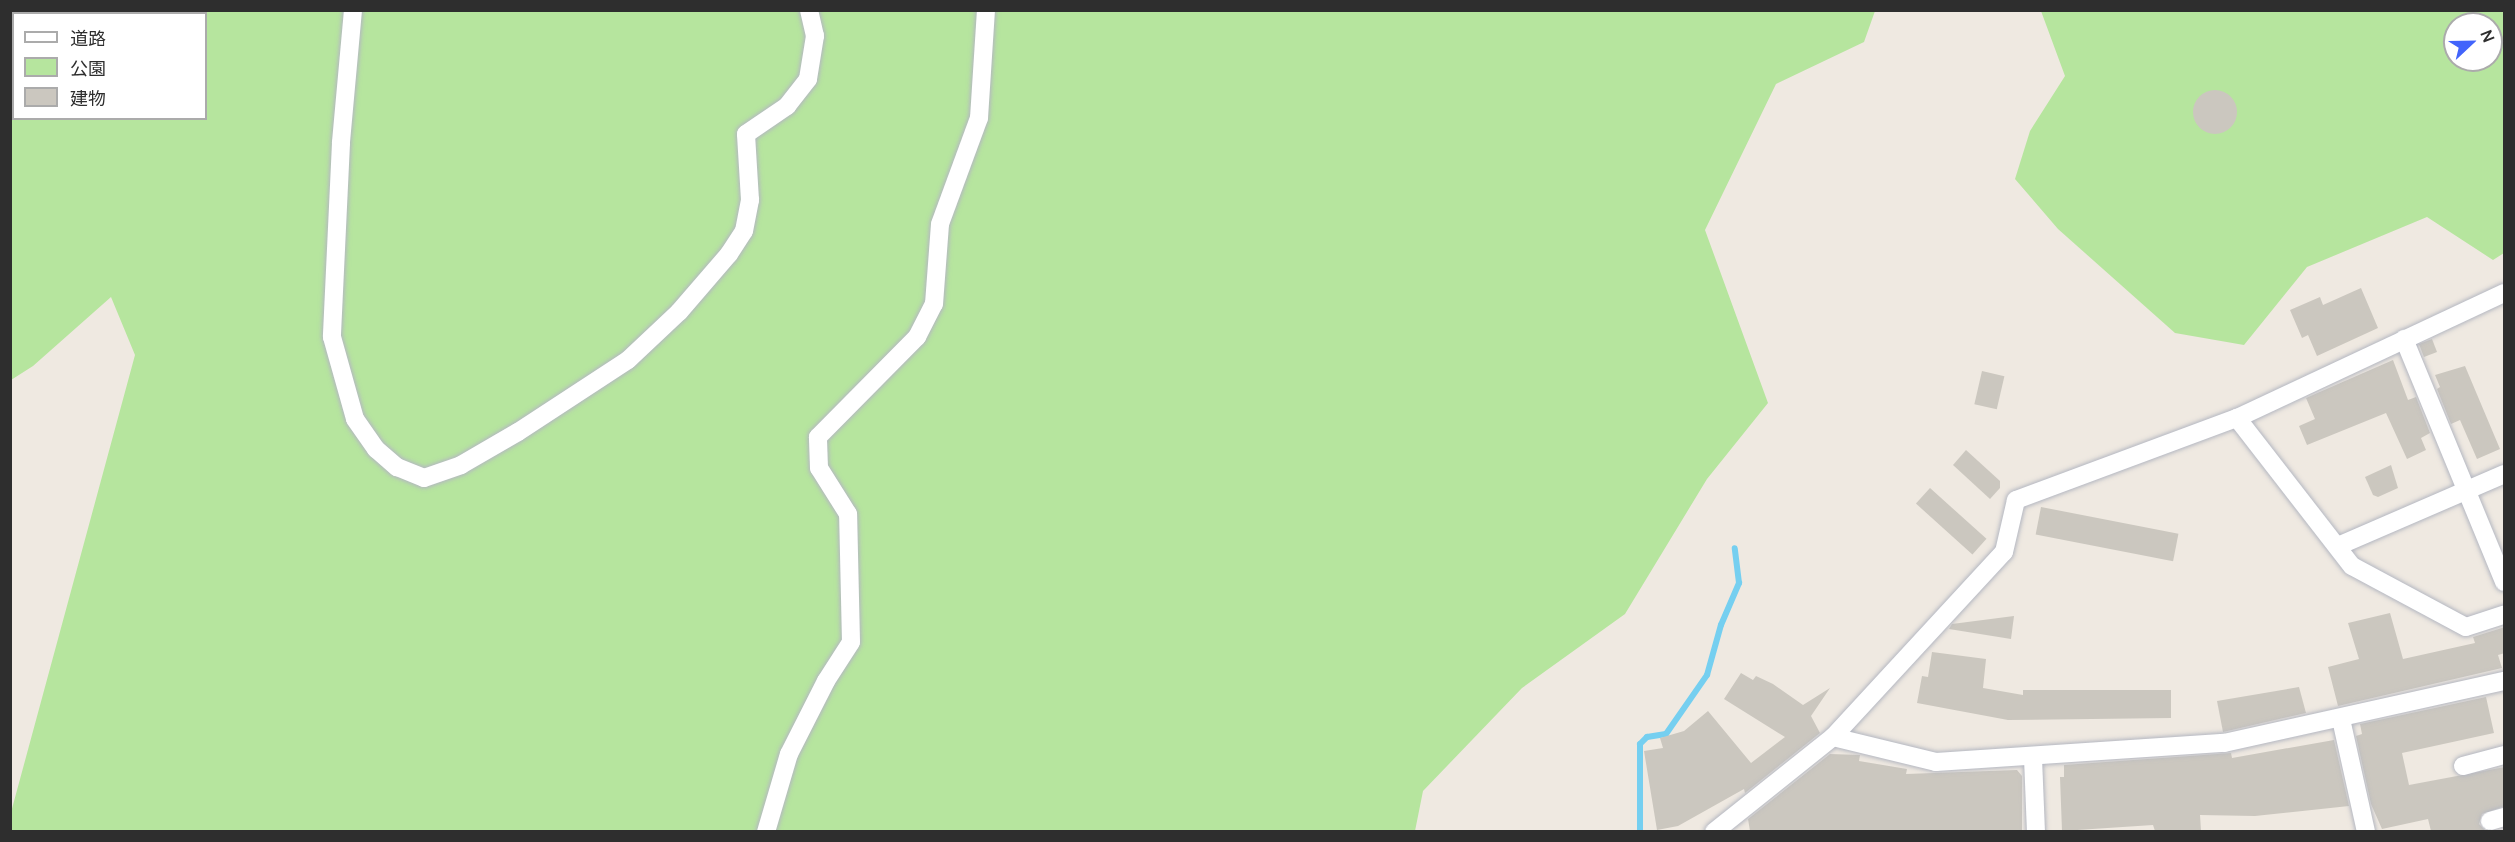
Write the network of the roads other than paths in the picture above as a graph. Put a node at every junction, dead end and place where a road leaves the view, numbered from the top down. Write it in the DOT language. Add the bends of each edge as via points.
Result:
graph roads {
  1 [pos="353,10"];
  2 [pos="809,10"];
  3 [pos="986,10"];
  4 [pos="2505,293"];
  5 [pos="2403,339"];
  6 [pos="2237,418"];
  7 [pos="2505,474"];
  8 [pos="2466,490"];
  9 [pos="2338,546"];
  10 [pos="2505,582"];
  11 [pos="2505,615"];
  12 [pos="2505,681"];
  13 [pos="2341,719"];
  14 [pos="1833,737"];
  15 [pos="2505,755"];
  16 [pos="2034,758"];
  17 [pos="2463,766"];
  18 [pos="1719,830"];
  19 [pos="766,831"];
  20 [pos="2036,831"];
  21 [pos="2366,831"];
  1 -- 2 [label="street" via="341,143 332,337 355,419 376,449 397,467 424,478 460,465 509,438 628,360 679,312 729,254 744,231 750,200 746,134 787,106 808,79 814,36"];
  3 -- 19 [label="street" via="979,118 940,224 934,304 917,337 818,437 819,468 848,514 851,642 789,754"];
  4 -- 5 [label="street"];
  5 -- 6 [label="street"];
  5 -- 8 [label="street"];
  6 -- 9 [label="street"];
  6 -- 14 [label="street" via="2016,500 2004,552"];
  7 -- 8 [label="street"];
  8 -- 9 [label="street"];
  8 -- 10 [label="street"];
  9 -- 11 [label="street" via="2352,566 2466,627"];
  12 -- 13 [label="street"];
  13 -- 16 [label="street" via="2224,743"];
  13 -- 21 [label="street"];
  14 -- 16 [label="street" via="1936,762"];
  14 -- 18 [label="street"];
  15 -- 17 [label="street"];
  16 -- 20 [label="street"];
}
